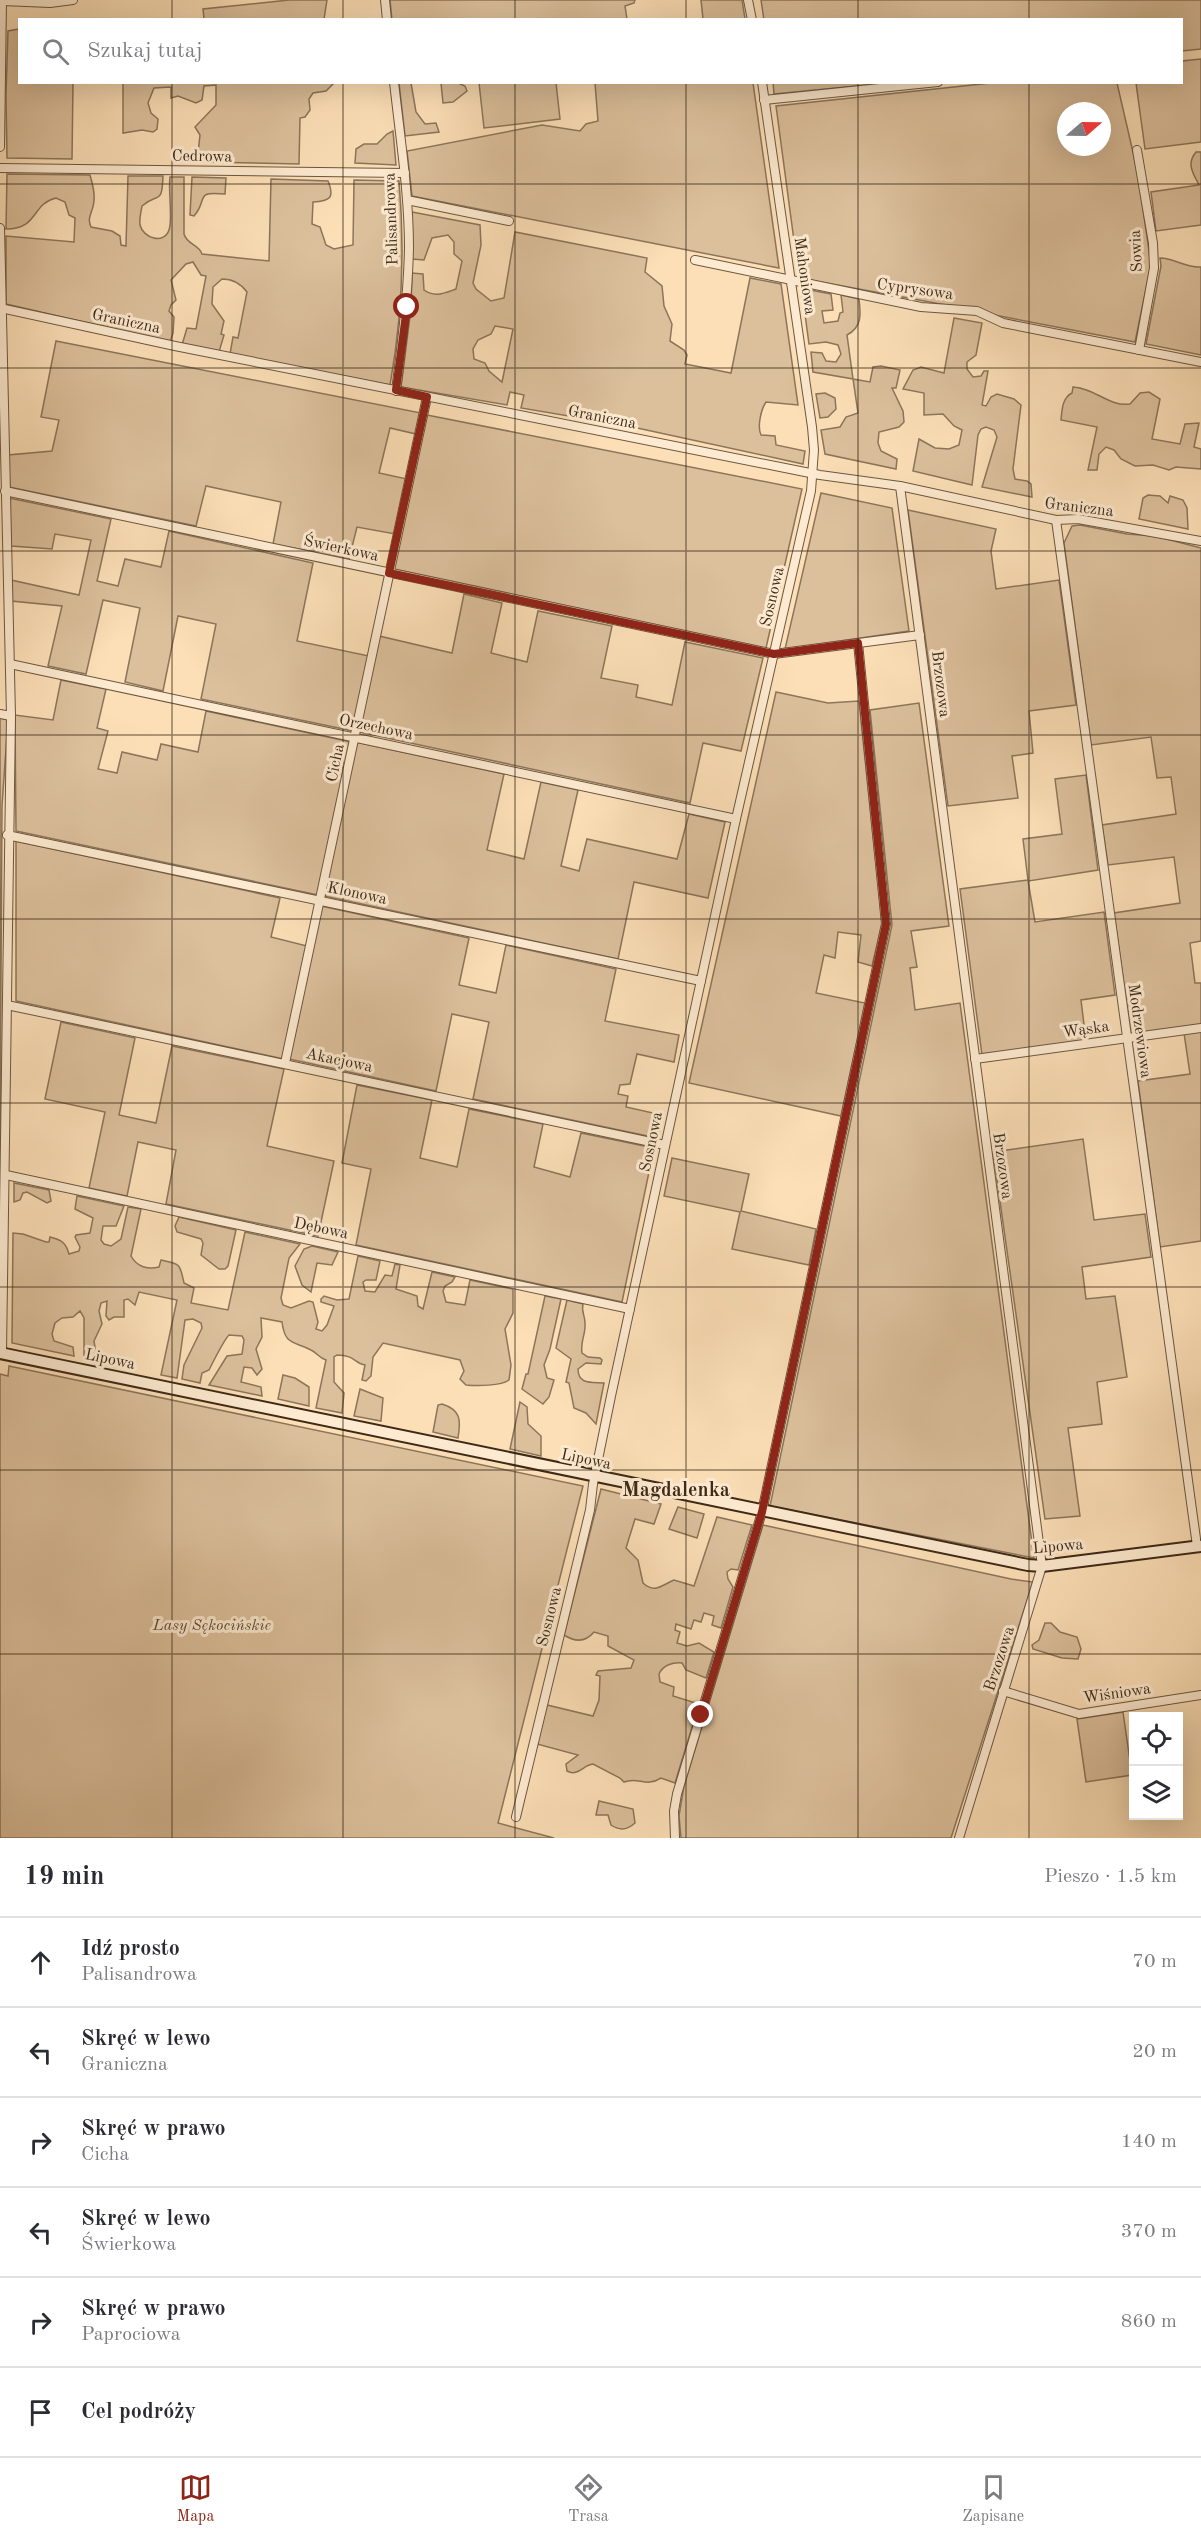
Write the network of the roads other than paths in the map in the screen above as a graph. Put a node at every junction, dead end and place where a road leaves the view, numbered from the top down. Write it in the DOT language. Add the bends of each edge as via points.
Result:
graph roads {
  1 [pos="73,0"];
  2 [pos="385,0"];
  3 [pos="748,0"];
  4 [pos="2,1"];
  5 [pos="1,16"];
  6 [pos="387,18"];
  7 [pos="752,18"];
  8 [pos="394,84"];
  9 [pos="762,84"];
  10 [pos="919,84"];
  11 [pos="764,100"];
  12 [pos="0,102"];
  13 [pos="0,147"];
  14 [pos="1137,150"];
  15 [pos="0,168"];
  16 [pos="405,173"];
  17 [pos="407,200"];
  18 [pos="509,221"];
  19 [pos="0,228"];
  20 [pos="695,260"];
  21 [pos="790,280"];
  22 [pos="0,308"];
  23 [pos="1139,350"];
  24 [pos="1201,362"];
  25 [pos="1,367"];
  26 [pos="396,390"];
  27 [pos="427,397"];
  28 [pos="813,473"];
  29 [pos="900,486"];
  30 [pos="4,491"];
  31 [pos="1056,520"];
  32 [pos="1201,541"];
  33 [pos="4,562"];
  34 [pos="389,573"];
  35 [pos="920,635"];
  36 [pos="858,643"];
  37 [pos="774,654"];
  38 [pos="10,664"];
  39 [pos="0,714"];
  40 [pos="11,716"];
  41 [pos="355,737"];
  42 [pos="735,819"];
  43 [pos="8,835"];
  44 [pos="320,900"];
  45 [pos="701,981"];
  46 [pos="7,1005"];
  47 [pos="1201,1028"];
  48 [pos="1127,1038"];
  49 [pos="975,1059"];
  50 [pos="285,1063"];
  51 [pos="665,1145"];
  52 [pos="6,1175"];
  53 [pos="630,1309"];
  54 [pos="1,1353"];
  55 [pos="594,1478"];
  56 [pos="762,1512"];
  57 [pos="1199,1546"];
  58 [pos="1042,1566"];
  59 [pos="1003,1691"];
  60 [pos="1201,1695"];
  61 [pos="516,1817"];
  62 [pos="675,1838"];
  63 [pos="959,1838"];
  1 -- 4 [label="street"];
  2 -- 6 [label="street"];
  3 -- 7 [label="street"];
  4 -- 5 [label="street"];
  5 -- 12 [label="street"];
  8 -- 16 [label="street, Palisandrowa"];
  9 -- 11 [label="street, Mahoniowa"];
  10 -- 11 [label="street"];
  11 -- 21 [label="street, Mahoniowa"];
  12 -- 13 [label="street"];
  14 -- 23 [label="street, Sowia" via="1154,268"];
  15 -- 16 [label="street, Cedrowa"];
  16 -- 17 [label="street, Palisandrowa"];
  17 -- 18 [label="street"];
  17 -- 26 [label="street, Palisandrowa" via="407,307"];
  19 -- 22 [label="street"];
  20 -- 21 [label="street, Cyprysowa"];
  21 -- 23 [label="street, Cyprysowa" via="928,308 977,311 1003,323"];
  21 -- 28 [label="street, Mahoniowa" via="812,427"];
  22 -- 25 [label="street"];
  22 -- 26 [label="street, Graniczna"];
  23 -- 24 [label="street, Cyprysowa"];
  25 -- 30 [label="street"];
  26 -- 27 [label="street, Graniczna"];
  27 -- 28 [label="street, Graniczna"];
  27 -- 34 [label="street, Cicha"];
  28 -- 29 [label="street, Graniczna"];
  28 -- 37 [label="street, Sosnowa"];
  29 -- 31 [label="street, Graniczna"];
  29 -- 35 [label="street, Brzozowa"];
  30 -- 33 [label="street"];
  30 -- 34 [label="street, Świerkowa"];
  31 -- 32 [label="street, Graniczna" via="1078,519"];
  31 -- 48 [label="street, Modrzewiowa"];
  33 -- 38 [label="street"];
  34 -- 37 [label="street, Świerkowa"];
  34 -- 41 [label="street, Cicha"];
  35 -- 36 [label="street, Świerkowa"];
  35 -- 49 [label="street, Brzozowa"];
  36 -- 37 [label="street, Świerkowa"];
  36 -- 56 [label="street" via="886,924"];
  37 -- 42 [label="street, Sosnowa"];
  38 -- 40 [label="street"];
  38 -- 41 [label="street, Orzechowa"];
  39 -- 40 [label="street"];
  40 -- 43 [label="street"];
  41 -- 42 [label="street, Orzechowa"];
  41 -- 44 [label="street, Cicha"];
  42 -- 45 [label="street, Sosnowa"];
  43 -- 44 [label="street, Klonowa"];
  43 -- 46 [label="street"];
  44 -- 45 [label="street, Klonowa"];
  44 -- 50 [label="street, Cicha"];
  45 -- 51 [label="street, Sosnowa"];
  46 -- 50 [label="street, Akacjowa"];
  46 -- 52 [label="street"];
  47 -- 48 [label="street, Wąska"];
  48 -- 49 [label="street, Wąska"];
  48 -- 57 [label="street, Modrzewiowa"];
  49 -- 58 [label="street, Brzozowa"];
  50 -- 51 [label="street, Akacjowa"];
  51 -- 53 [label="street, Sosnowa"];
  52 -- 53 [label="street, Dębowa"];
  52 -- 54 [label="street"];
  53 -- 55 [label="street, Sosnowa"];
  54 -- 55 [label="street, Lipowa"];
  55 -- 56 [label="street, Lipowa"];
  55 -- 61 [label="street, Sosnowa" via="590,1510"];
  56 -- 58 [label="street, Lipowa"];
  56 -- 62 [label="street" via="677,1794"];
  57 -- 58 [label="street, Lipowa"];
  58 -- 59 [label="street, Brzozowa"];
  59 -- 60 [label="street, Wiśniowa" via="1079,1714"];
  59 -- 63 [label="street, Brzozowa"];
}
